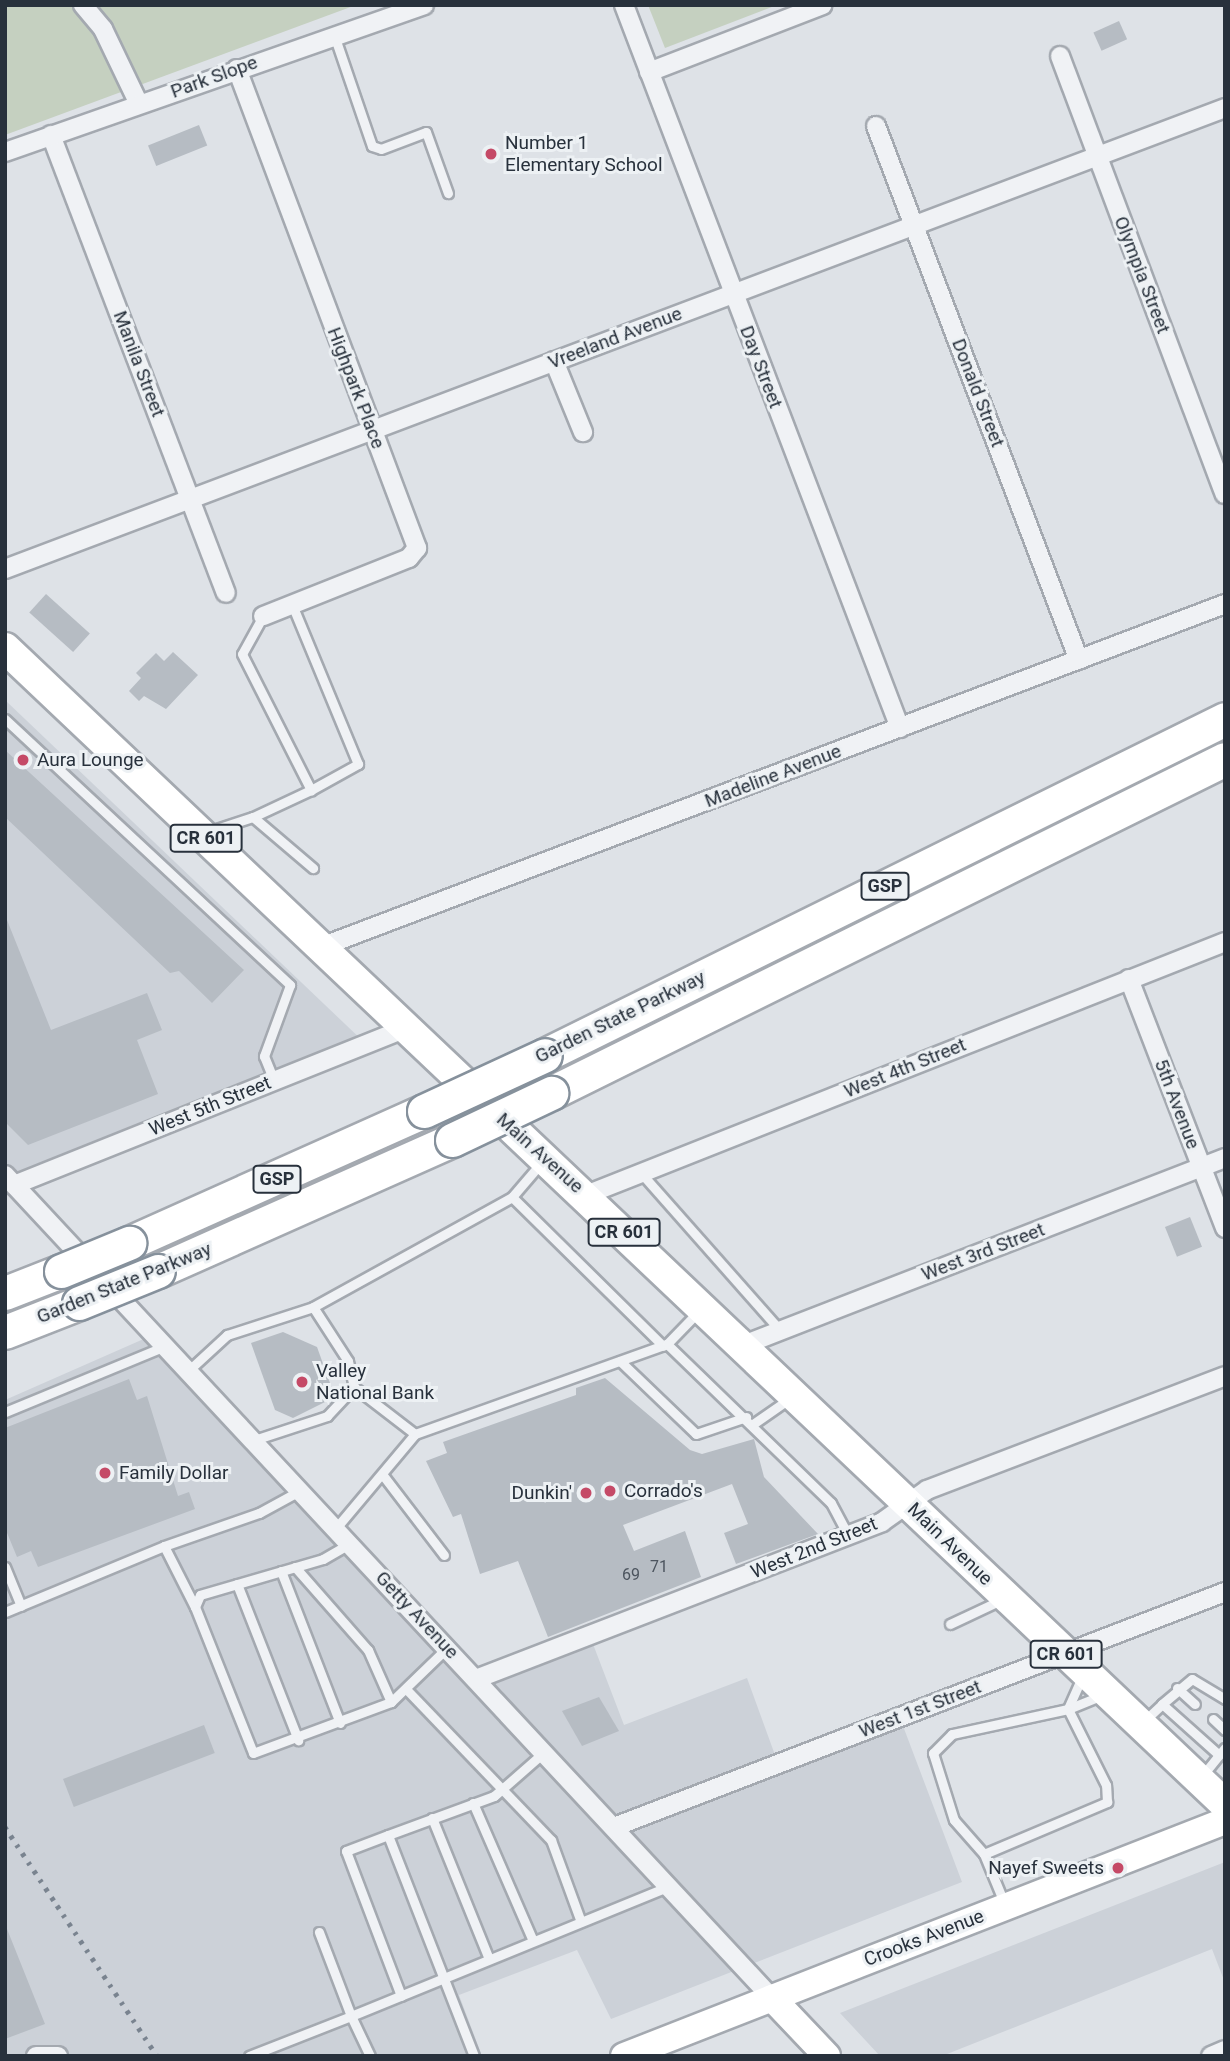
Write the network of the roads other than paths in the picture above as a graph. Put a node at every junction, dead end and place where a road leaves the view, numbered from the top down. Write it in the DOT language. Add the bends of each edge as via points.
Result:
graph roads {
  1 [pos="83,5"];
  2 [pos="424,5"];
  3 [pos="624,5"];
  4 [pos="823,5"];
  5 [pos="334,35"];
  6 [pos="1060,56"];
  7 [pos="237,68"];
  8 [pos="649,72"];
  9 [pos="139,104"];
  10 [pos="1225,108"];
  11 [pos="876,126"];
  12 [pos="51,135"];
  13 [pos="5,152"];
  14 [pos="1097,156"];
  15 [pos="448,193"];
  16 [pos="914,225"];
  17 [pos="732,293"];
  18 [pos="554,361"];
  19 [pos="371,430"];
  20 [pos="583,432"];
  21 [pos="1225,494"];
  22 [pos="190,498"];
  23 [pos="5,569"];
  24 [pos="226,593"];
  25 [pos="1225,604"];
  26 [pos="292,605"];
  27 [pos="263,616"];
  28 [pos="5,648"];
  29 [pos="1079,660"];
  30 [pos="5,719"];
  31 [pos="1225,719"];
  32 [pos="900,728"];
  33 [pos="1225,759"];
  34 [pos="311,790"];
  35 [pos="253,817"];
  36 [pos="202,834"];
  37 [pos="313,868"];
  38 [pos="1225,942"];
  39 [pos="321,947"];
  40 [pos="1129,979"];
  41 [pos="406,1028"];
  42 [pos="274,1081"];
  43 [pos="1225,1158"];
  44 [pos="545,1159"];
  45 [pos="1201,1167"];
  46 [pos="641,1173"];
  47 [pos="8,1183"];
  48 [pos="586,1195"];
  49 [pos="512,1197"];
  50 [pos="1225,1228"];
  51 [pos="5,1293"];
  52 [pos="313,1307"];
  53 [pos="701,1308"];
  54 [pos="781,1331"];
  55 [pos="5,1332"];
  56 [pos="665,1345"];
  57 [pos="164,1346"];
  58 [pos="741,1346"];
  59 [pos="620,1361"];
  60 [pos="189,1370"];
  61 [pos="1225,1376"];
  62 [pos="354,1387"];
  63 [pos="794,1396"];
  64 [pos="5,1412"];
  65 [pos="746,1417"];
  66 [pos="753,1424"];
  67 [pos="415,1434"];
  68 [pos="254,1440"];
  69 [pos="382,1474"];
  70 [pos="300,1490"];
  71 [pos="907,1504"];
  72 [pos="336,1528"];
  73 [pos="848,1535"];
  74 [pos="350,1543"];
  75 [pos="164,1546"];
  76 [pos="443,1555"];
  77 [pos="5,1567"];
  78 [pos="295,1567"];
  79 [pos="281,1571"];
  80 [pos="237,1584"];
  81 [pos="1225,1592"];
  82 [pos="1006,1597"];
  83 [pos="21,1606"];
  84 [pos="195,1607"];
  85 [pos="5,1612"];
  86 [pos="950,1624"];
  87 [pos="447,1648"];
  88 [pos="1075,1663"];
  89 [pos="476,1679"];
  90 [pos="1177,1688"];
  91 [pos="407,1690"];
  92 [pos="1107,1693"];
  93 [pos="1225,1699"];
  94 [pos="391,1702"];
  95 [pos="1162,1704"];
  96 [pos="1195,1704"];
  97 [pos="1068,1709"];
  98 [pos="1213,1719"];
  99 [pos="340,1723"];
  100 [pos="1140,1724"];
  101 [pos="1225,1730"];
  102 [pos="298,1740"];
  103 [pos="544,1752"];
  104 [pos="1222,1752"];
  105 [pos="1199,1780"];
  106 [pos="500,1791"];
  107 [pos="473,1803"];
  108 [pos="1225,1804"];
  109 [pos="432,1818"];
  110 [pos="1225,1821"];
  111 [pos="614,1827"];
  112 [pos="388,1835"];
  113 [pos="984,1854"];
  114 [pos="668,1886"];
  115 [pos="1006,1906"];
  116 [pos="581,1922"];
  117 [pos="319,1932"];
  118 [pos="533,1941"];
  119 [pos="489,1959"];
  120 [pos="444,1978"];
  121 [pos="401,1996"];
  122 [pos="772,1998"];
  123 [pos="351,2016"];
  124 [pos="1225,2050"];
  125 [pos="248,2056"];
  126 [pos="370,2056"];
  127 [pos="474,2056"];
  128 [pos="624,2056"];
  129 [pos="827,2056"];
  130 [pos="1211,2056"];
  1 -- 9 [label="street" via="103,29"];
  2 -- 5 [label="street, Park Slope"];
  3 -- 8 [label="street, Day Street"];
  4 -- 8 [label="street"];
  5 -- 7 [label="street, Park Slope"];
  5 -- 15 [label="lane" via="372,146 381,149 426,132"];
  6 -- 14 [label="street, Olympia Street"];
  7 -- 9 [label="street, Park Slope"];
  7 -- 19 [label="street, Highpark Place"];
  8 -- 17 [label="street, Day Street"];
  9 -- 12 [label="street, Park Slope"];
  10 -- 14 [label="street, Vreeland Avenue"];
  11 -- 16 [label="street, Donald Street"];
  12 -- 13 [label="street, Park Slope"];
  12 -- 22 [label="street, Manila Street"];
  14 -- 16 [label="street, Vreeland Avenue"];
  14 -- 21 [label="street, Olympia Street"];
  16 -- 17 [label="street, Vreeland Avenue"];
  16 -- 29 [label="street, Donald Street"];
  17 -- 18 [label="street, Vreeland Avenue"];
  17 -- 32 [label="street, Day Street"];
  18 -- 19 [label="street, Vreeland Avenue"];
  18 -- 20 [label="street"];
  19 -- 22 [label="street, Vreeland Avenue"];
  19 -- 26 [label="street, Highpark Place" via="416,548 409,558"];
  22 -- 23 [label="street, Vreeland Avenue"];
  22 -- 24 [label="street, Manila Street"];
  25 -- 29 [label="street, Madeline Avenue"];
  26 -- 27 [label="street, Highpark Place"];
  26 -- 34 [label="lane" via="358,764"];
  27 -- 34 [label="lane" via="242,654"];
  28 -- 36 [label="main road, Main Avenue / CR 601"];
  29 -- 32 [label="street, Madeline Avenue"];
  30 -- 42 [label="lane" via="290,985 264,1056"];
  31 -- 51 [label="highway, Garden State Parkway / GSP, bridge" via="545,1055 129,1243"];
  32 -- 39 [label="street, Madeline Avenue"];
  33 -- 55 [label="highway, Garden State Parkway / GSP, bridge" via="452,1140 158,1271"];
  34 -- 35 [label="lane"];
  35 -- 36 [label="lane"];
  35 -- 37 [label="lane"];
  36 -- 39 [label="main road, Main Avenue / CR 601"];
  38 -- 40 [label="street, West 4th Street"];
  39 -- 41 [label="main road, Main Avenue / CR 601"];
  40 -- 45 [label="street, 5th Avenue"];
  40 -- 46 [label="street, West 4th Street"];
  41 -- 42 [label="street, West 5th Street"];
  41 -- 44 [label="main road, Main Avenue / CR 601"];
  42 -- 47 [label="street, West 5th Street"];
  43 -- 45 [label="street, West 3rd Street"];
  44 -- 48 [label="main road, Main Avenue / CR 601"];
  44 -- 49 [label="lane"];
  45 -- 50 [label="street, 5th Avenue"];
  45 -- 54 [label="street, West 3rd Street"];
  46 -- 48 [label="street, West 4th Street"];
  46 -- 54 [label="lane"];
  47 -- 57 [label="street, Getty Avenue"];
  48 -- 53 [label="main road, Main Avenue / CR 601"];
  49 -- 52 [label="lane"];
  49 -- 56 [label="lane"];
  52 -- 60 [label="lane" via="227,1335"];
  52 -- 62 [label="lane" via="348,1361"];
  53 -- 56 [label="lane"];
  53 -- 58 [label="main road, Main Avenue / CR 601"];
  54 -- 58 [label="street, West 3rd Street"];
  56 -- 59 [label="lane"];
  56 -- 65 [label="lane"];
  57 -- 60 [label="street, Getty Avenue"];
  57 -- 64 [label="lane"];
  58 -- 63 [label="main road, Main Avenue / CR 601"];
  59 -- 65 [label="lane" via="696,1434"];
  59 -- 67 [label="lane"];
  60 -- 68 [label="street, Getty Avenue"];
  61 -- 71 [label="street, West 2nd Street" via="927,1490"];
  62 -- 67 [label="lane"];
  62 -- 68 [label="lane" via="327,1416"];
  63 -- 66 [label="lane"];
  63 -- 71 [label="main road, Main Avenue / CR 601"];
  65 -- 66 [label="lane"];
  66 -- 73 [label="lane" via="831,1503"];
  67 -- 69 [label="lane"];
  68 -- 70 [label="street, Getty Avenue"];
  69 -- 72 [label="lane"];
  69 -- 76 [label="lane"];
  70 -- 72 [label="street, Getty Avenue"];
  70 -- 75 [label="lane" via="259,1513"];
  71 -- 73 [label="street, West 2nd Street"];
  71 -- 82 [label="main road, Main Avenue / CR 601"];
  72 -- 74 [label="street, Getty Avenue"];
  73 -- 89 [label="street, West 2nd Street"];
  74 -- 78 [label="lane"];
  74 -- 87 [label="street, Getty Avenue"];
  75 -- 83 [label="lane"];
  75 -- 84 [label="lane"];
  77 -- 83 [label="lane"];
  78 -- 79 [label="lane"];
  78 -- 94 [label="lane" via="368,1650"];
  79 -- 80 [label="lane"];
  79 -- 99 [label="lane"];
  80 -- 84 [label="lane" via="200,1595"];
  80 -- 102 [label="lane"];
  81 -- 88 [label="street, West 1st Street"];
  82 -- 86 [label="lane"];
  82 -- 88 [label="main road, Main Avenue / CR 601"];
  83 -- 85 [label="lane"];
  84 -- 102 [label="lane" via="244,1743 265,1754"];
  87 -- 89 [label="street, Getty Avenue"];
  87 -- 91 [label="lane"];
  88 -- 92 [label="main road, Main Avenue / CR 601"];
  88 -- 97 [label="lane"];
  88 -- 111 [label="street, West 1st Street"];
  89 -- 103 [label="street, Getty Avenue"];
  90 -- 93 [label="lane" via="1192,1679"];
  90 -- 95 [label="lane"];
  90 -- 96 [label="lane"];
  91 -- 94 [label="lane"];
  91 -- 106 [label="lane"];
  92 -- 97 [label="lane"];
  92 -- 100 [label="main road, Main Avenue / CR 601"];
  94 -- 99 [label="lane"];
  95 -- 100 [label="lane"];
  95 -- 104 [label="lane"];
  97 -- 113 [label="lane" via="1106,1785 1107,1802"];
  97 -- 113 [label="lane" via="940,1741 935,1770 954,1820"];
  98 -- 101 [label="lane"];
  99 -- 102 [label="lane"];
  100 -- 105 [label="main road, Main Avenue / CR 601"];
  103 -- 106 [label="lane"];
  103 -- 111 [label="street, Getty Avenue"];
  104 -- 105 [label="lane"];
  105 -- 108 [label="main road, Main Avenue / CR 601"];
  106 -- 107 [label="lane"];
  106 -- 116 [label="lane" via="551,1840"];
  107 -- 109 [label="lane"];
  107 -- 118 [label="lane"];
  109 -- 112 [label="lane"];
  109 -- 119 [label="lane"];
  110 -- 115 [label="street, Crooks Avenue"];
  111 -- 114 [label="street, Getty Avenue"];
  112 -- 120 [label="lane"];
  112 -- 121 [label="lane" via="346,1851"];
  113 -- 115 [label="lane"];
  114 -- 116 [label="lane"];
  114 -- 122 [label="street, Getty Avenue"];
  115 -- 122 [label="street, Crooks Avenue"];
  116 -- 118 [label="lane"];
  117 -- 123 [label="lane"];
  118 -- 119 [label="lane"];
  119 -- 120 [label="lane"];
  120 -- 121 [label="lane"];
  120 -- 127 [label="lane"];
  121 -- 123 [label="lane"];
  122 -- 128 [label="street, Crooks Avenue"];
  122 -- 129 [label="street, Getty Avenue"];
  123 -- 125 [label="lane"];
  123 -- 126 [label="lane"];
  124 -- 130 [label="street"];
}
